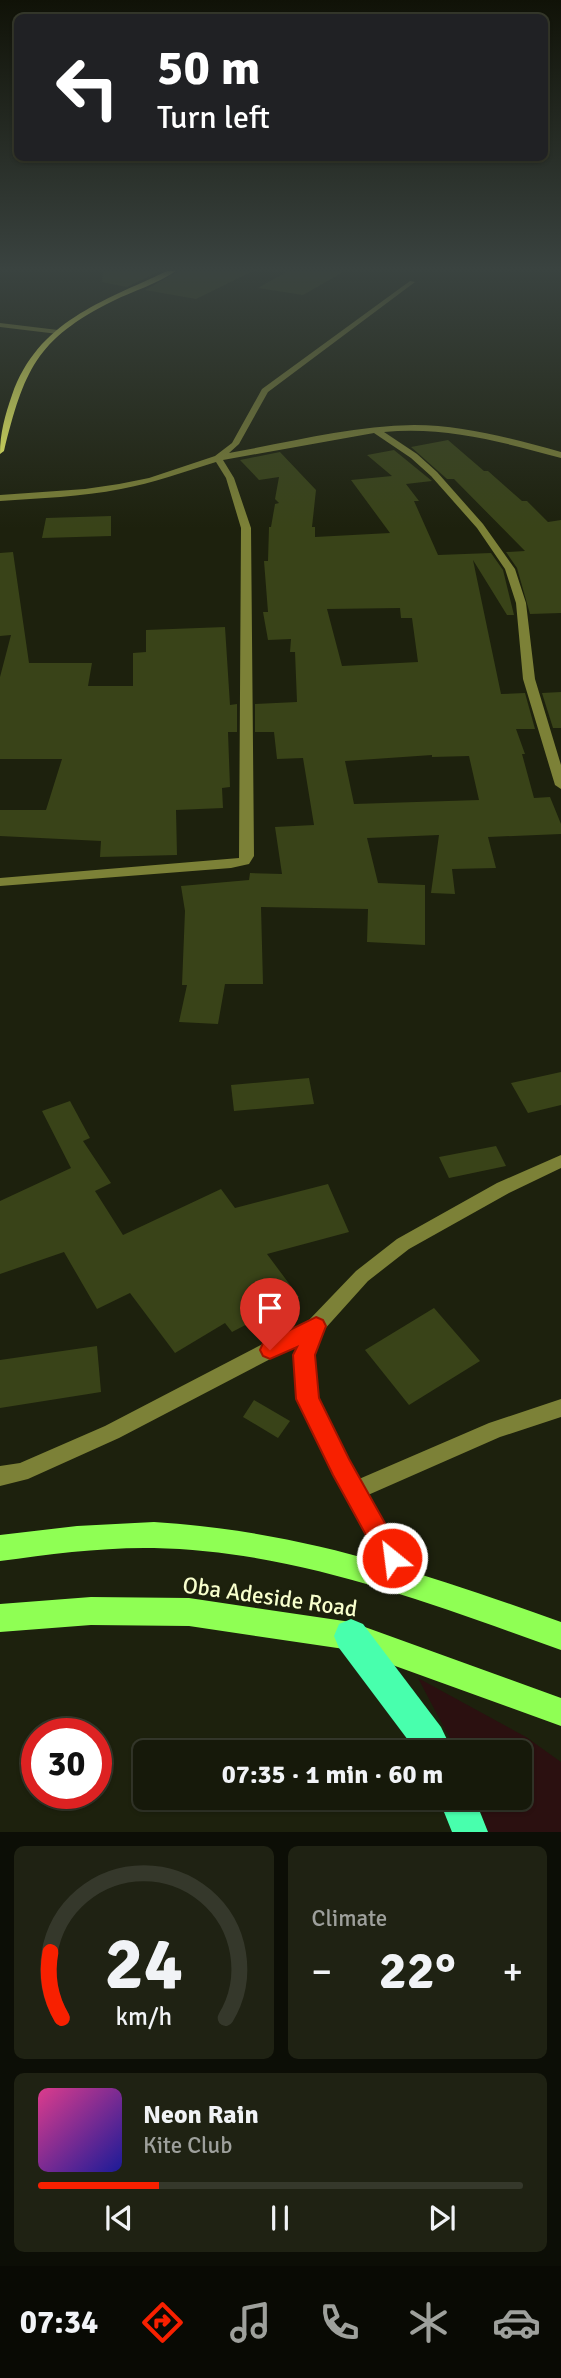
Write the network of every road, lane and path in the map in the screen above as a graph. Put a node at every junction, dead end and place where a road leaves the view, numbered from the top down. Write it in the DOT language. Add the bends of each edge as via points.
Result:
graph roads {
  1 [pos="35,356"];
  2 [pos="312,356"];
  3 [pos="4,423"];
  4 [pos="376,431"];
  5 [pos="0,451"];
  6 [pos="561,455"];
  7 [pos="218,458"];
  8 [pos="0,498"];
  9 [pos="561,785"];
  10 [pos="0,882"];
  11 [pos="561,1161"];
  12 [pos="316,1326"];
  13 [pos="561,1408"];
  14 [pos="0,1476"];
  15 [pos="355,1491"];
  16 [pos="0,1548"];
  17 [pos="404,1580"];
  18 [pos="0,1618"];
  19 [pos="351,1636"];
  20 [pos="561,1636"];
  21 [pos="561,1712"];
  22 [pos="429,1740"];
  23 [pos="461,1810"];
  24 [pos="470,1832"];
  1 -- 3 [label="main road"];
  2 -- 7 [label="street" via="265,391 235,444"];
  3 -- 5 [label="main road"];
  4 -- 6 [label="street" via="413,428 488,435"];
  4 -- 7 [label="street"];
  4 -- 9 [label="street" via="434,474 510,569 521,603 529,679"];
  7 -- 8 [label="street" via="119,487"];
  7 -- 10 [label="street" via="230,478 246,528 247,856 231,864"];
  11 -- 12 [label="street" via="403,1244 362,1276"];
  12 -- 14 [label="street" via="112,1432 21,1472"];
  12 -- 15 [label="street" via="304,1355 307,1399"];
  13 -- 15 [label="street" via="496,1429"];
  15 -- 17 [label="street"];
  16 -- 17 [label="main road" via="154,1535 250,1544"];
  17 -- 20 [label="main road"];
  18 -- 19 [label="main road, Oba Adeside Road" via="90,1611 189,1612"];
  19 -- 21 [label="main road, Oba Adeside Road"];
  19 -- 22 [label="highway"];
  23 -- 24 [label="highway"];
}
